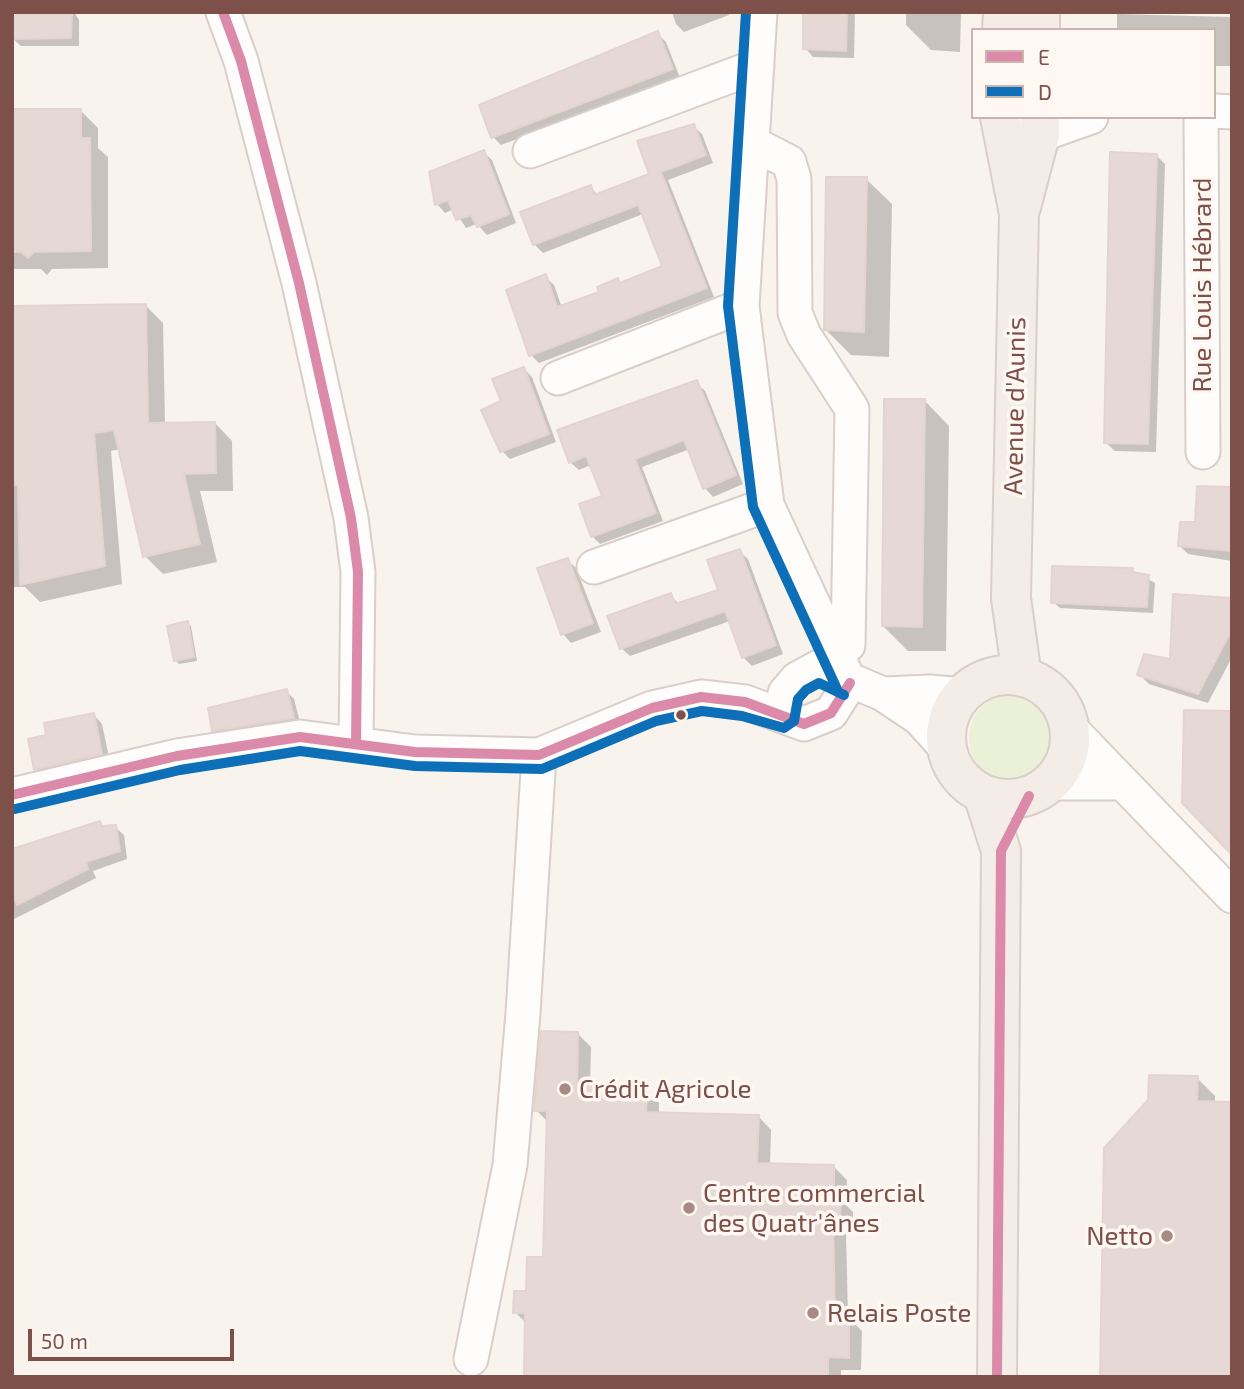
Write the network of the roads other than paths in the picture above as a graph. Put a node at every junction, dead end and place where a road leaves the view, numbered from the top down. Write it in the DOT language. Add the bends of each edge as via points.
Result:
graph roads {
  1 [pos="223,12"];
  2 [pos="760,12"];
  3 [pos="757,66"];
  4 [pos="1000,119"];
  5 [pos="1005,119"];
  6 [pos="1080,119"];
  7 [pos="1202,119"];
  8 [pos="1040,126"];
  9 [pos="752,143"];
  10 [pos="530,151"];
  11 [pos="1020,214"];
  12 [pos="742,306"];
  13 [pos="558,377"];
  14 [pos="1203,452"];
  15 [pos="767,505"];
  16 [pos="594,568"];
  17 [pos="1011,598"];
  18 [pos="842,668"];
  19 [pos="1022,677"];
  20 [pos="972,688"];
  21 [pos="883,694"];
  22 [pos="1070,728"];
  23 [pos="356,743"];
  24 [pos="947,748"];
  25 [pos="539,755"];
  26 [pos="1122,783"];
  27 [pos="1040,789"];
  28 [pos="983,794"];
  29 [pos="12,795"];
  30 [pos="1002,850"];
  31 [pos="1232,896"];
  32 [pos="471,1359"];
  33 [pos="997,1377"];
  1 -- 23 [label="street" via="241,61 299,283 351,517 358,572"];
  2 -- 3 [label="street"];
  3 -- 9 [label="street"];
  3 -- 10 [label="street"];
  4 -- 11 [label="main road, Avenue d'Aunis"];
  5 -- 8 [label="street"];
  6 -- 8 [label="street"];
  7 -- 14 [label="street, Rue Louis Hébrard"];
  8 -- 11 [label="main road, Avenue d'Aunis"];
  9 -- 12 [label="street"];
  9 -- 18 [label="street" via="789,162 794,179 795,313 852,410 848,645"];
  11 -- 17 [label="main road, Avenue d'Aunis"];
  12 -- 13 [label="street"];
  12 -- 15 [label="street"];
  15 -- 16 [label="street"];
  15 -- 18 [label="street"];
  17 -- 19 [label="main road, Avenue d'Aunis"];
  17 -- 20 [label="main road, Avenue d'Aunis"];
  18 -- 21 [label="street"];
  18 -- 25 [label="street" via="819,667 797,679 785,693 782,714 745,702 701,697 652,708"];
  19 -- 20 [label="main road" via="995,677"];
  19 -- 22 [label="main road" via="1054,695"];
  20 -- 21 [label="street"];
  20 -- 24 [label="main road" via="948,720"];
  21 -- 24 [label="street" via="919,718"];
  22 -- 26 [label="street"];
  22 -- 27 [label="main road" via="1069,752"];
  23 -- 25 [label="street" via="451,754"];
  23 -- 29 [label="street" via="300,737 256,743 177,756"];
  24 -- 28 [label="main road" via="960,776"];
  25 -- 32 [label="street" via="510,1166"];
  26 -- 27 [label="street"];
  26 -- 31 [label="street"];
  27 -- 28 [label="main road" via="998,798"];
  27 -- 30 [label="main road"];
  28 -- 30 [label="main road"];
  30 -- 33 [label="main road"];
}
